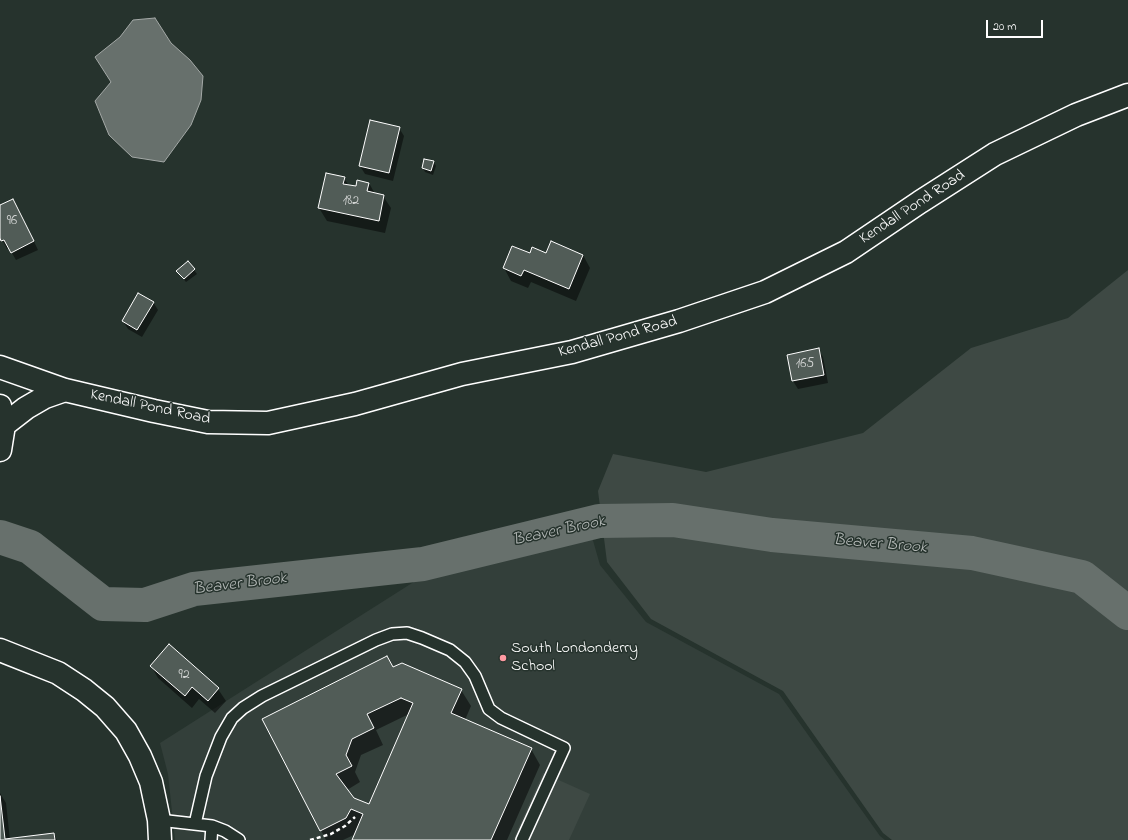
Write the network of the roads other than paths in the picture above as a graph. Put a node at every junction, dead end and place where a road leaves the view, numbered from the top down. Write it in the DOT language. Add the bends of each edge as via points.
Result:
graph roads {
  1 [pos="1128,96"];
  2 [pos="0,367"];
  3 [pos="65,390"];
  4 [pos="2,416"];
  5 [pos="0,450"];
  6 [pos="0,650"];
  7 [pos="195,824"];
  8 [pos="212,826"];
  9 [pos="160,830"];
  10 [pos="211,840"];
  11 [pos="239,840"];
  12 [pos="522,840"];
  1 -- 3 [label="street, Kendall Pond Road" via="1076,115 995,154 846,252 765,292 679,321 572,352 462,374 355,404 268,423 208,422"];
  2 -- 3 [label="street, Kendall Pond Road"];
  3 -- 4 [label="street"];
  4 -- 5 [label="street"];
  6 -- 9 [label="street" via="58,673 105,707 126,731 140,756 151,782"];
  7 -- 8 [label="lane"];
  7 -- 9 [label="lane"];
  7 -- 12 [label="lane" via="206,776 221,737 232,718 243,708 262,696 376,640 392,634 407,634 450,650 465,662 475,676 489,709 501,718 564,748"];
  8 -- 10 [label="lane"];
  8 -- 11 [label="lane"];
}
